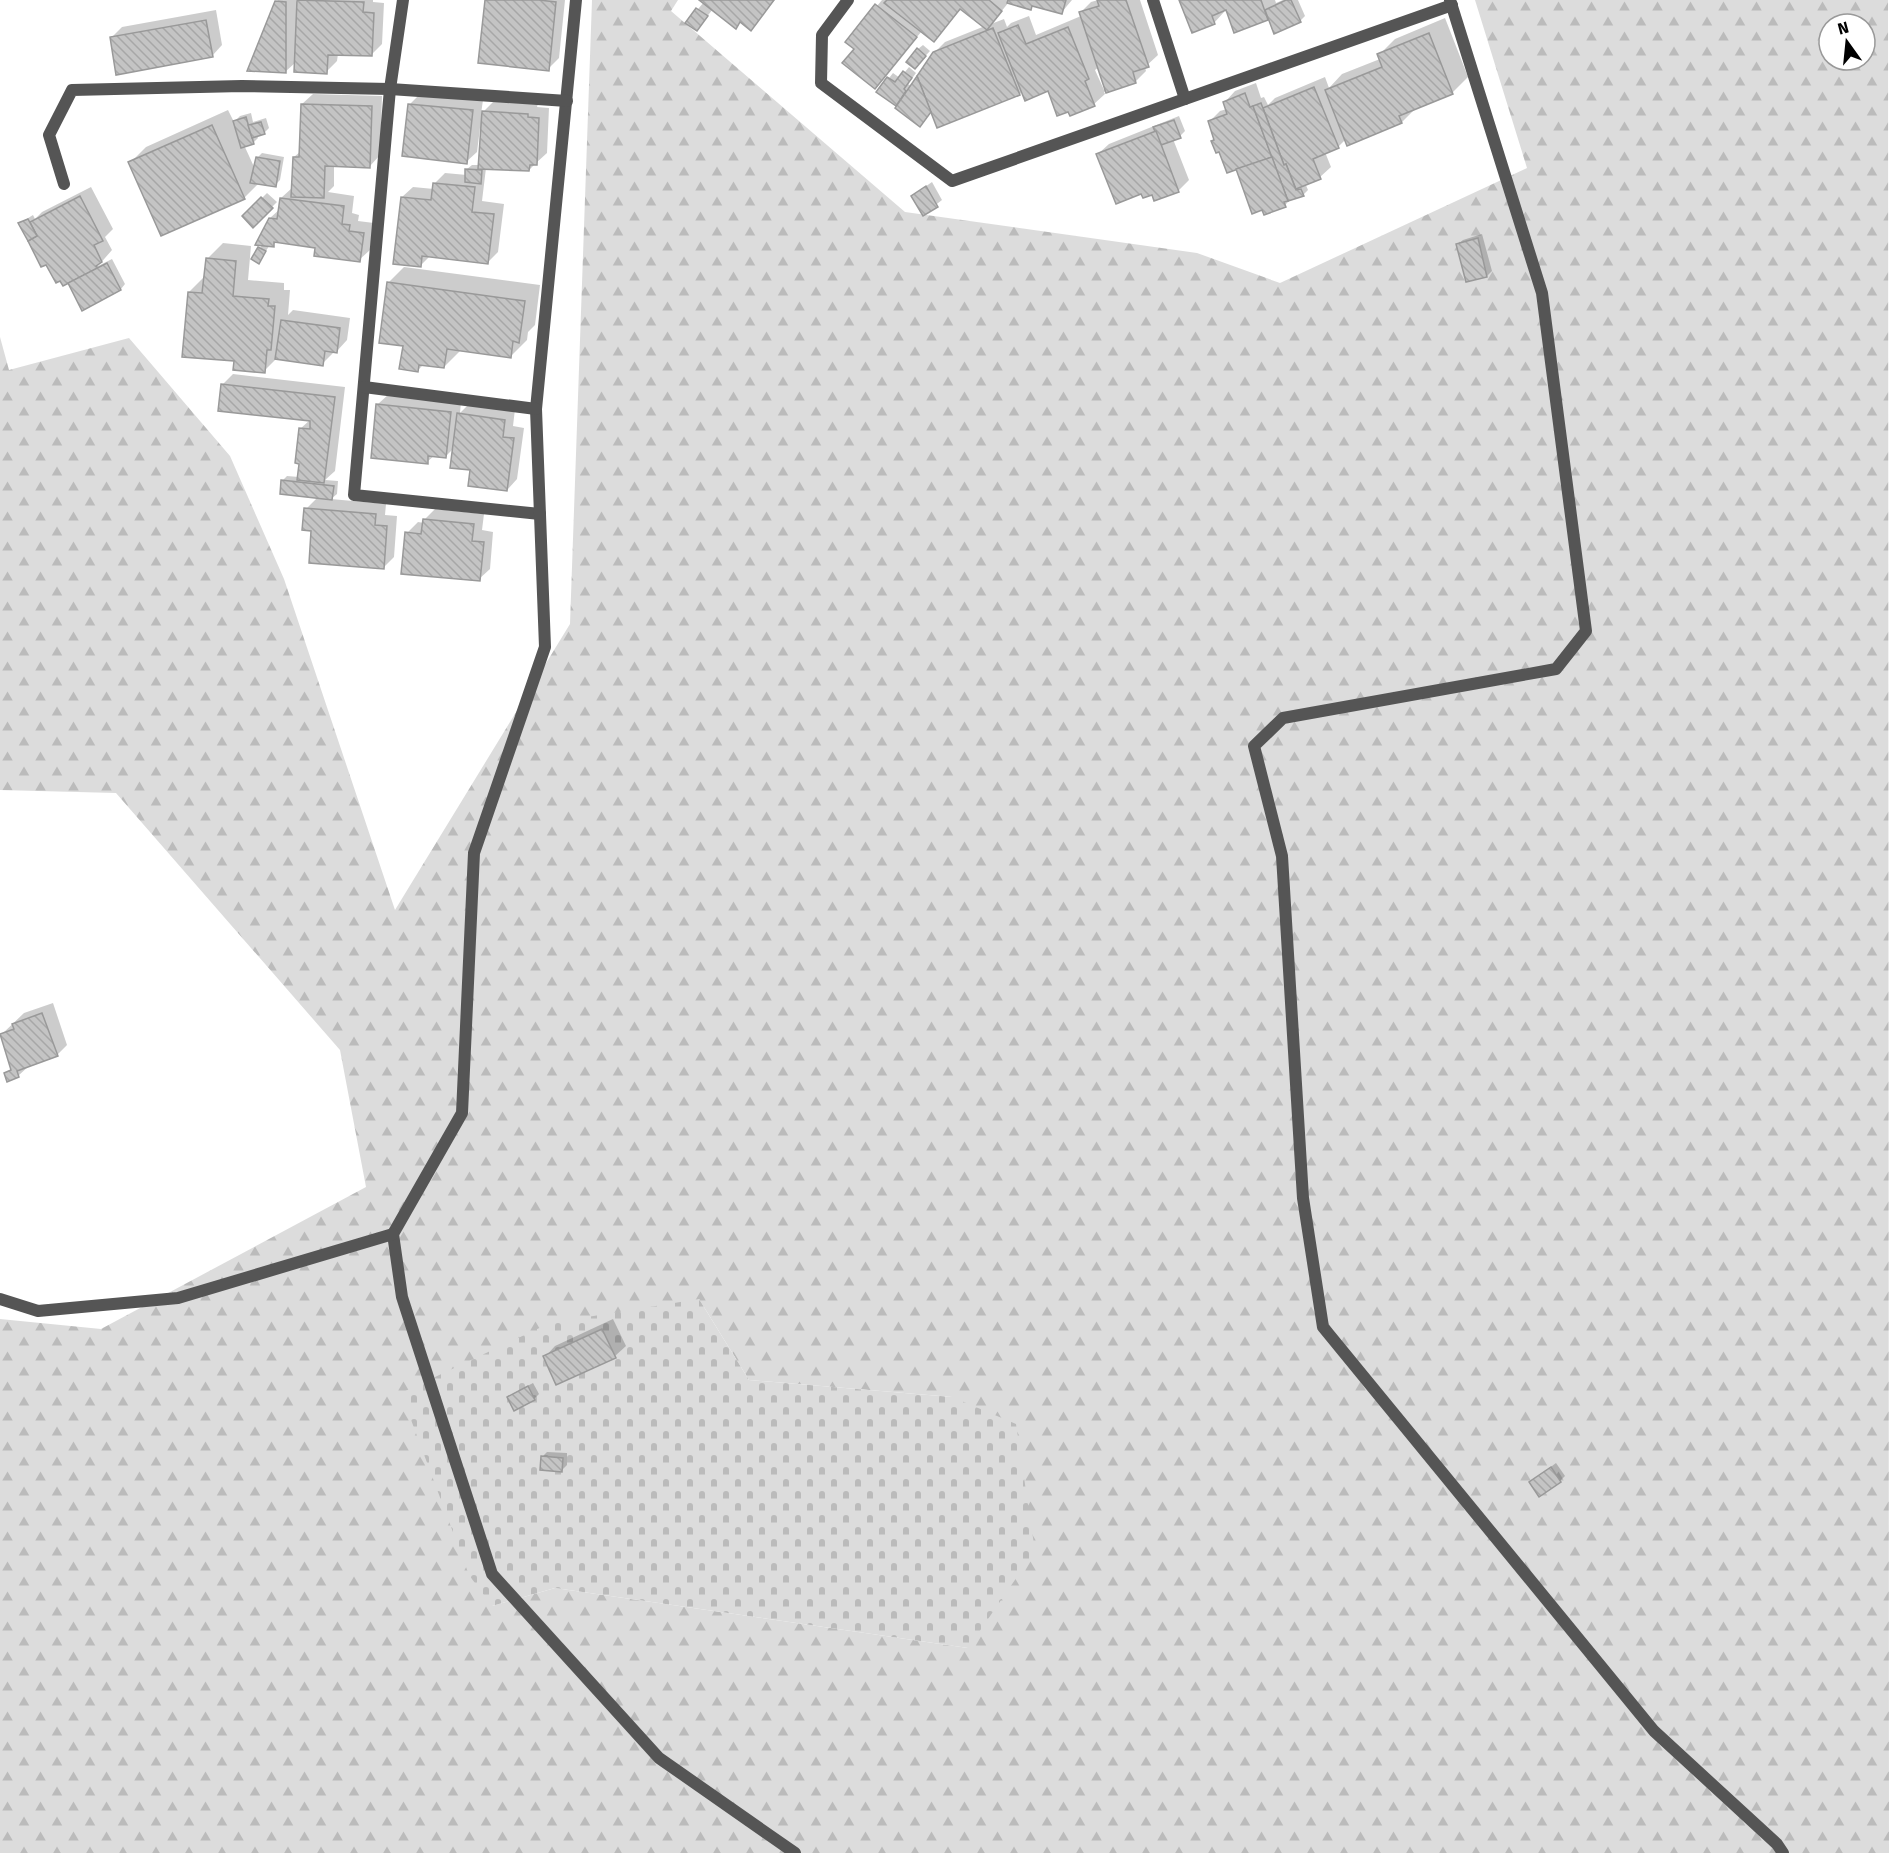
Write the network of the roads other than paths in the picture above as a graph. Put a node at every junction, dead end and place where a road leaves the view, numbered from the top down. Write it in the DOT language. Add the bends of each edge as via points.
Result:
graph roads {
  1 [pos="403,0"];
  2 [pos="576,0"];
  3 [pos="848,0"];
  4 [pos="1153,0"];
  5 [pos="1451,2"];
  6 [pos="390,89"];
  7 [pos="1185,99"];
  8 [pos="567,101"];
  9 [pos="64,184"];
  10 [pos="364,387"];
  11 [pos="536,409"];
  12 [pos="540,514"];
  13 [pos="393,1234"];
  14 [pos="0,1299"];
  15 [pos="795,1853"];
  16 [pos="1783,1853"];
  1 -- 6 [label="street"];
  2 -- 8 [label="street"];
  3 -- 7 [label="street" via="822,35 821,83 952,181"];
  4 -- 7 [label="street"];
  5 -- 7 [label="street"];
  5 -- 16 [label="street" via="1542,293 1586,631 1556,669 1283,718 1254,746 1282,856 1303,1198 1323,1327 1654,1731"];
  6 -- 8 [label="street"];
  6 -- 9 [label="street" via="242,86 72,90 49,135"];
  6 -- 10 [label="street"];
  8 -- 11 [label="street"];
  10 -- 11 [label="street"];
  10 -- 12 [label="street" via="354,495"];
  11 -- 12 [label="street"];
  12 -- 13 [label="street" via="545,647 474,853 462,1113"];
  13 -- 14 [label="street" via="178,1298 38,1311"];
  13 -- 15 [label="street" via="402,1297 492,1574 659,1758"];
}
